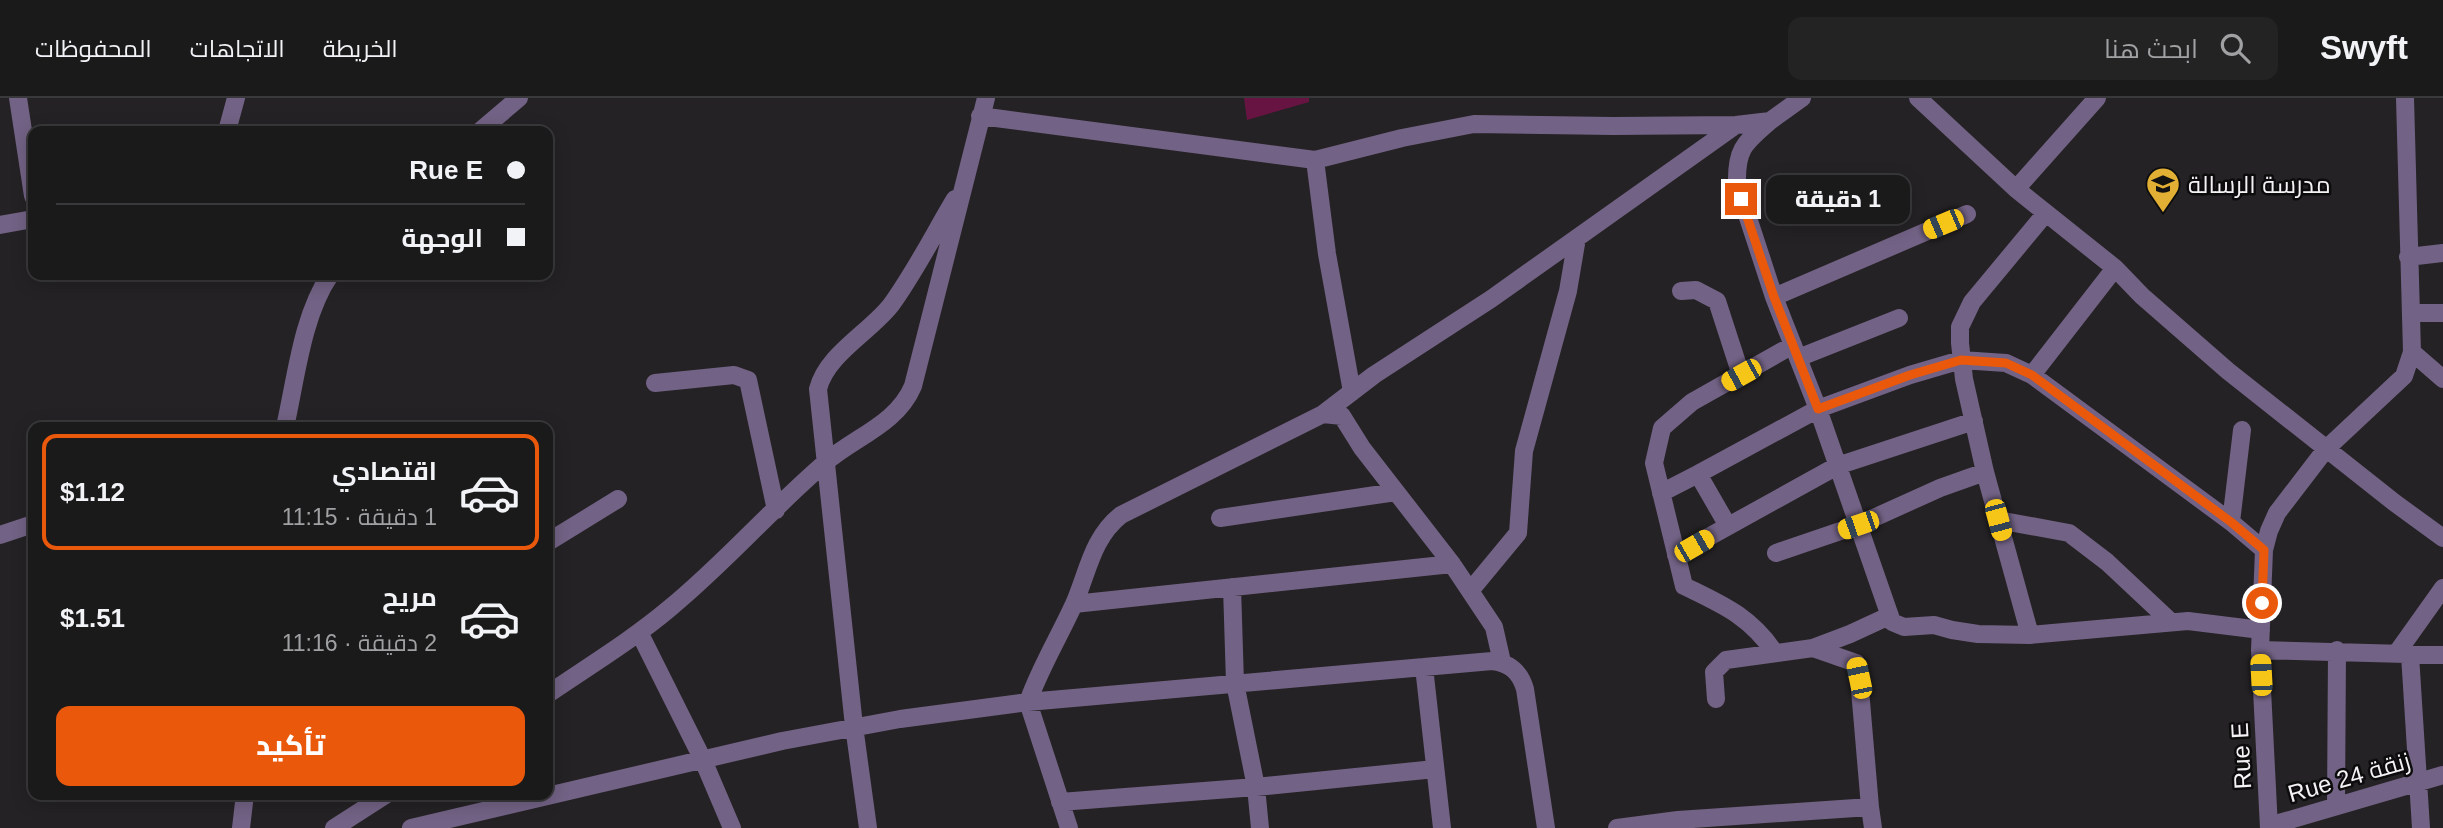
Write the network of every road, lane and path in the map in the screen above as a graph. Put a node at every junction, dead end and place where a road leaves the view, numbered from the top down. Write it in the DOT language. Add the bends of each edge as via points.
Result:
graph roads {
  1 [pos="18,98"];
  2 [pos="236,98"];
  3 [pos="520,98"];
  4 [pos="986,98"];
  5 [pos="1802,98"];
  6 [pos="1917,98"];
  7 [pos="2097,98"];
  8 [pos="2405,98"];
  9 [pos="980,116"];
  10 [pos="1770,121"];
  11 [pos="1736,124"];
  12 [pos="228,126"];
  13 [pos="486,126"];
  14 [pos="1315,160"];
  15 [pos="28,163"];
  16 [pos="966,179"];
  17 [pos="2016,189"];
  18 [pos="1967,214"];
  19 [pos="2045,214"];
  20 [pos="28,220"];
  21 [pos="0,225"];
  22 [pos="1577,238"];
  23 [pos="2443,253"];
  24 [pos="2408,257"];
  25 [pos="2115,268"];
  26 [pos="326,280"];
  27 [pos="1681,291"];
  28 [pos="1774,297"];
  29 [pos="2411,313"];
  30 [pos="2443,313"];
  31 [pos="1899,318"];
  32 [pos="1795,352"];
  33 [pos="2412,352"];
  34 [pos="1961,360"];
  35 [pos="1741,375"];
  36 [pos="2032,375"];
  37 [pos="2443,379"];
  38 [pos="655,383"];
  39 [pos="1352,392"];
  40 [pos="1818,409"];
  41 [pos="1323,414"];
  42 [pos="286,422"];
  43 [pos="1973,422"];
  44 [pos="2242,430"];
  45 [pos="2326,449"];
  46 [pos="827,461"];
  47 [pos="1837,466"];
  48 [pos="1985,472"];
  49 [pos="1698,474"];
  50 [pos="1396,492"];
  51 [pos="1661,493"];
  52 [pos="618,499"];
  53 [pos="776,510"];
  54 [pos="1220,518"];
  55 [pos="1998,520"];
  56 [pos="2231,522"];
  57 [pos="1858,525"];
  58 [pos="28,526"];
  59 [pos="1728,526"];
  60 [pos="0,535"];
  61 [pos="2443,538"];
  62 [pos="553,539"];
  63 [pos="2264,550"];
  64 [pos="1776,553"];
  65 [pos="1676,555"];
  66 [pos="1452,565"];
  67 [pos="1232,587"];
  68 [pos="2443,588"];
  69 [pos="1470,591"];
  70 [pos="1074,604"];
  71 [pos="1889,616"];
  72 [pos="2171,622"];
  73 [pos="2261,630"];
  74 [pos="639,632"];
  75 [pos="2030,635"];
  76 [pos="1813,648"];
  77 [pos="2260,650"];
  78 [pos="2337,650"];
  79 [pos="1775,653"];
  80 [pos="2403,655"];
  81 [pos="2443,655"];
  82 [pos="1502,662"];
  83 [pos="1424,667"];
  84 [pos="1235,683"];
  85 [pos="553,691"];
  86 [pos="1716,699"];
  87 [pos="1028,702"];
  88 [pos="854,726"];
  89 [pos="703,760"];
  90 [pos="1435,769"];
  91 [pos="2443,775"];
  92 [pos="2418,783"];
  93 [pos="1256,787"];
  94 [pos="553,795"];
  95 [pos="244,800"];
  96 [pos="378,800"];
  97 [pos="531,800"];
  98 [pos="1060,803"];
  99 [pos="2336,806"];
  100 [pos="1870,807"];
  101 [pos="1679,824"];
  102 [pos="2269,827"];
  103 [pos="241,828"];
  104 [pos="334,828"];
  105 [pos="411,828"];
  106 [pos="733,828"];
  107 [pos="868,828"];
  108 [pos="1069,828"];
  109 [pos="1260,828"];
  110 [pos="1442,828"];
  111 [pos="1546,828"];
  112 [pos="1617,828"];
  113 [pos="1873,828"];
  114 [pos="2421,828"];
  1 -- 15 [label="street"];
  2 -- 12 [label="street"];
  3 -- 13 [label="street"];
  4 -- 9 [label="street"];
  5 -- 10 [label="street"];
  6 -- 17 [label="street"];
  7 -- 17 [label="street"];
  8 -- 24 [label="street"];
  9 -- 14 [label="street"];
  9 -- 16 [label="street"];
  10 -- 11 [label="street"];
  10 -- 28 [label="street" via="1742,146 1736,173"];
  11 -- 14 [label="street" via="1474,124"];
  11 -- 22 [label="street"];
  14 -- 39 [label="street"];
  16 -- 46 [label="street" via="906,402"];
  16 -- 46 [label="street" via="889,307 821,376 818,389"];
  17 -- 19 [label="street"];
  18 -- 28 [label="street"];
  19 -- 25 [label="street"];
  19 -- 34 [label="street" via="1965,314"];
  20 -- 21 [label="street"];
  22 -- 39 [label="street"];
  22 -- 69 [label="street" via="1568,291 1524,451 1518,533"];
  23 -- 24 [label="street"];
  24 -- 29 [label="street"];
  25 -- 36 [label="street"];
  25 -- 45 [label="street" via="2228,371"];
  26 -- 42 [label="street" via="318,292"];
  27 -- 35 [label="street" via="1696,290 1717,301"];
  28 -- 32 [label="street"];
  29 -- 30 [label="street"];
  29 -- 33 [label="street"];
  31 -- 32 [label="street"];
  32 -- 35 [label="street"];
  32 -- 40 [label="street"];
  33 -- 37 [label="street"];
  33 -- 45 [label="street, Rue E" via="2404,376"];
  34 -- 36 [label="street" via="2006,363"];
  34 -- 40 [label="street"];
  34 -- 43 [label="street"];
  35 -- 51 [label="street" via="1692,402 1662,428 1654,463"];
  36 -- 56 [label="street"];
  38 -- 53 [label="street" via="734,374 748,380"];
  39 -- 41 [label="street"];
  40 -- 47 [label="street"];
  40 -- 49 [label="street"];
  41 -- 50 [label="street" via="1342,416"];
  41 -- 70 [label="street" via="1121,515 1097,541"];
  43 -- 47 [label="street"];
  43 -- 48 [label="street"];
  44 -- 56 [label="street"];
  45 -- 61 [label="street"];
  45 -- 63 [label="street, Rue E" via="2277,513"];
  46 -- 53 [label="street"];
  46 -- 88 [label="street"];
  47 -- 57 [label="street"];
  47 -- 59 [label="street"];
  48 -- 55 [label="street"];
  48 -- 57 [label="street"];
  49 -- 51 [label="street"];
  49 -- 59 [label="street"];
  50 -- 54 [label="street"];
  50 -- 66 [label="street"];
  51 -- 65 [label="street"];
  52 -- 62 [label="street"];
  53 -- 74 [label="street"];
  55 -- 72 [label="street" via="2069,533"];
  55 -- 75 [label="street"];
  56 -- 63 [label="street"];
  57 -- 64 [label="street"];
  57 -- 71 [label="street"];
  58 -- 60 [label="street"];
  59 -- 65 [label="street"];
  63 -- 73 [label="street, Rue E"];
  65 -- 79 [label="street" via="1684,586 1760,631"];
  66 -- 67 [label="street"];
  66 -- 69 [label="street"];
  67 -- 70 [label="street"];
  67 -- 84 [label="street"];
  68 -- 80 [label="street"];
  69 -- 82 [label="street" via="1494,627"];
  70 -- 87 [label="street"];
  71 -- 75 [label="street" via="1904,627 1934,625 1964,632"];
  71 -- 76 [label="street"];
  72 -- 73 [label="street"];
  72 -- 75 [label="street"];
  73 -- 77 [label="street, Rue E"];
  74 -- 85 [label="street"];
  74 -- 89 [label="street"];
  76 -- 79 [label="street"];
  76 -- 100 [label="street" via="1856,663"];
  77 -- 78 [label="street"];
  77 -- 102 [label="street, Rue E"];
  78 -- 80 [label="street"];
  78 -- 99 [label="street"];
  79 -- 86 [label="street" via="1726,660 1714,672"];
  80 -- 81 [label="street"];
  80 -- 92 [label="street"];
  82 -- 83 [label="street"];
  82 -- 111 [label="street" via="1517,673 1525,689"];
  83 -- 84 [label="street"];
  83 -- 90 [label="street"];
  84 -- 87 [label="street"];
  84 -- 93 [label="street"];
  87 -- 88 [label="street"];
  87 -- 98 [label="street"];
  88 -- 89 [label="street"];
  88 -- 107 [label="street"];
  89 -- 94 [label="street"];
  89 -- 106 [label="street"];
  90 -- 93 [label="street"];
  90 -- 110 [label="street"];
  91 -- 92 [label="street, Rue 24 زنقة"];
  92 -- 99 [label="street, Rue 24 زنقة"];
  92 -- 114 [label="street"];
  93 -- 98 [label="street"];
  93 -- 109 [label="street"];
  95 -- 103 [label="street"];
  96 -- 104 [label="street"];
  97 -- 105 [label="street"];
  98 -- 108 [label="street"];
  99 -- 102 [label="street, Rue 24 زنقة"];
  100 -- 101 [label="street"];
  100 -- 113 [label="street"];
  101 -- 112 [label="street"];
}
